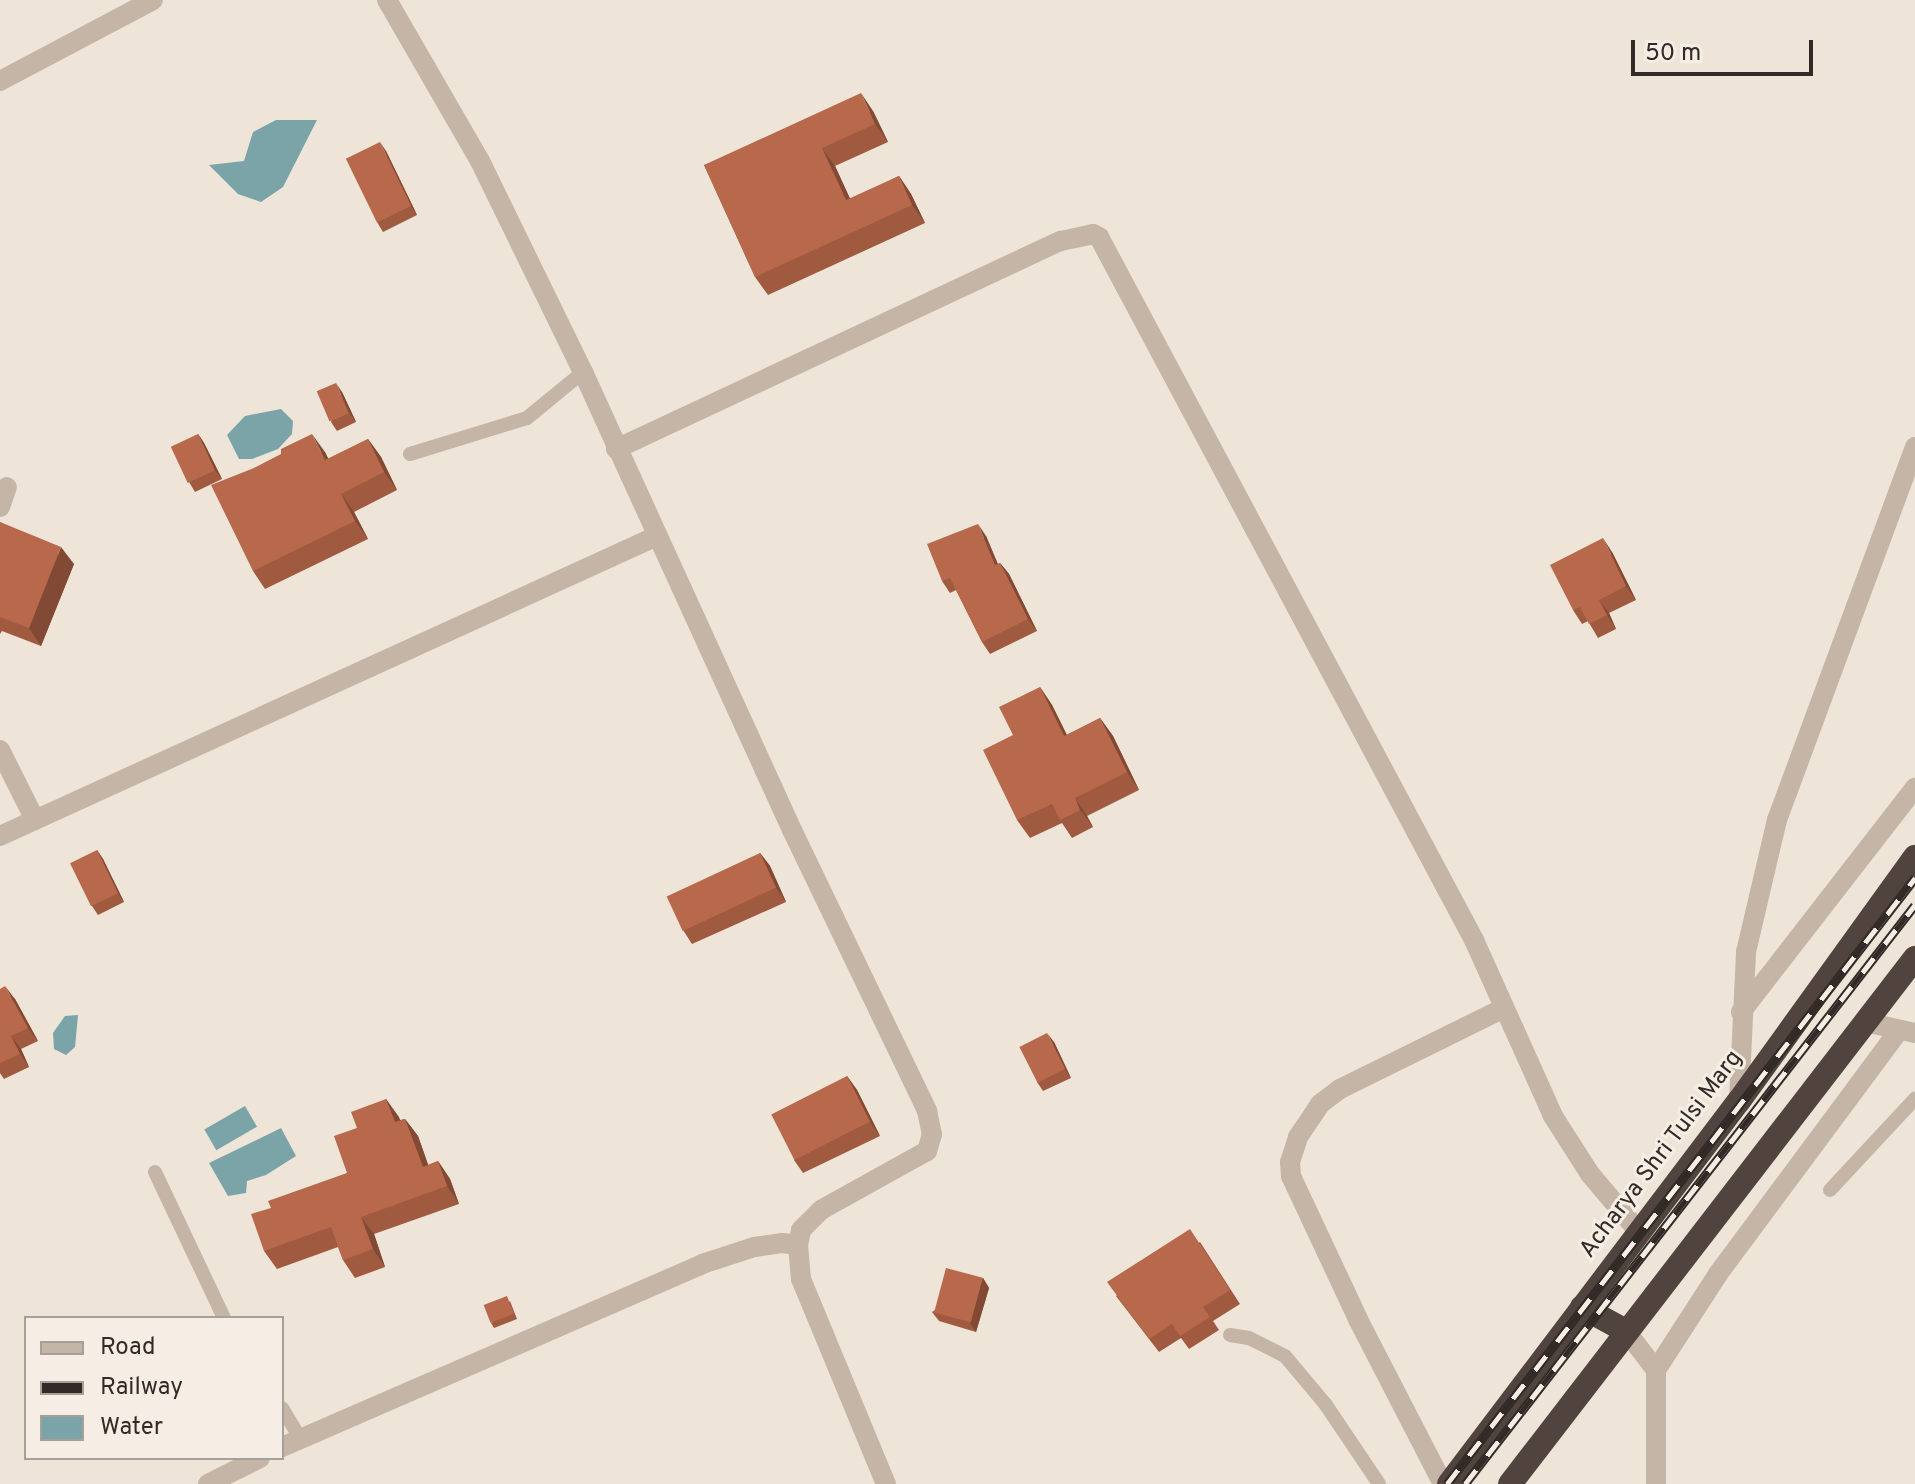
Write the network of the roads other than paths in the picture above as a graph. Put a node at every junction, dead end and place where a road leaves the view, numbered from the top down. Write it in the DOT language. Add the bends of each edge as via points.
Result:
graph roads {
  1 [pos="153,0"];
  2 [pos="387,0"];
  3 [pos="0,81"];
  4 [pos="583,372"];
  5 [pos="1915,447"];
  6 [pos="616,449"];
  7 [pos="410,454"];
  8 [pos="7,487"];
  9 [pos="0,507"];
  10 [pos="655,537"];
  11 [pos="0,750"];
  12 [pos="1915,788"];
  13 [pos="35,820"];
  14 [pos="0,836"];
  15 [pos="1915,857"];
  16 [pos="1915,958"];
  17 [pos="1504,1008"];
  18 [pos="1741,1012"];
  19 [pos="1865,1022"];
  20 [pos="1907,1032"];
  21 [pos="1915,1099"];
  22 [pos="1739,1101"];
  23 [pos="155,1172"];
  24 [pos="1830,1190"];
  25 [pos="1639,1232"];
  26 [pos="798,1245"];
  27 [pos="1582,1307"];
  28 [pos="223,1316"];
  29 [pos="1626,1331"];
  30 [pos="1230,1335"];
  31 [pos="1656,1370"];
  32 [pos="284,1416"];
  33 [pos="291,1443"];
  34 [pos="256,1460"];
  35 [pos="208,1484"];
  36 [pos="886,1484"];
  37 [pos="1379,1484"];
  38 [pos="1443,1484"];
  39 [pos="1449,1484"];
  40 [pos="1510,1484"];
  41 [pos="1656,1484"];
  1 -- 3 [label="street"];
  2 -- 4 [label="street" via="480,161"];
  4 -- 6 [label="street"];
  4 -- 7 [label="lane" via="527,418"];
  5 -- 18 [label="street" via="1777,820 1746,952"];
  6 -- 10 [label="street"];
  6 -- 17 [label="street" via="1061,241 1099,237 1466,926"];
  8 -- 9 [label="street"];
  10 -- 13 [label="street"];
  10 -- 26 [label="street" via="931,1126 927,1151 821,1210 801,1230"];
  11 -- 13 [label="street"];
  12 -- 18 [label="street"];
  13 -- 14 [label="street"];
  15 -- 22 [label="highway, Acharya Shri Tulsi Marg"];
  16 -- 19 [label="highway"];
  17 -- 25 [label="street" via="1566,1139"];
  17 -- 38 [label="street" via="1340,1089 1320,1104 1298,1137 1290,1162 1291,1176 1351,1305"];
  18 -- 22 [label="street"];
  19 -- 20 [label="street"];
  19 -- 29 [label="highway"];
  20 -- 31 [label="street" via="1718,1274"];
  21 -- 24 [label="lane"];
  22 -- 25 [label="highway, Acharya Shri Tulsi Marg"];
  23 -- 28 [label="lane"];
  25 -- 27 [label="highway, Acharya Shri Tulsi Marg"];
  26 -- 33 [label="street" via="754,1247 702,1264"];
  26 -- 36 [label="street" via="804,1289"];
  27 -- 29 [label="highway"];
  27 -- 39 [label="highway, Acharya Shri Tulsi Marg"];
  29 -- 31 [label="street"];
  29 -- 40 [label="highway"];
  30 -- 37 [label="lane" via="1285,1356 1326,1405"];
  31 -- 41 [label="street"];
  32 -- 33 [label="lane"];
  34 -- 35 [label="street"];
}
